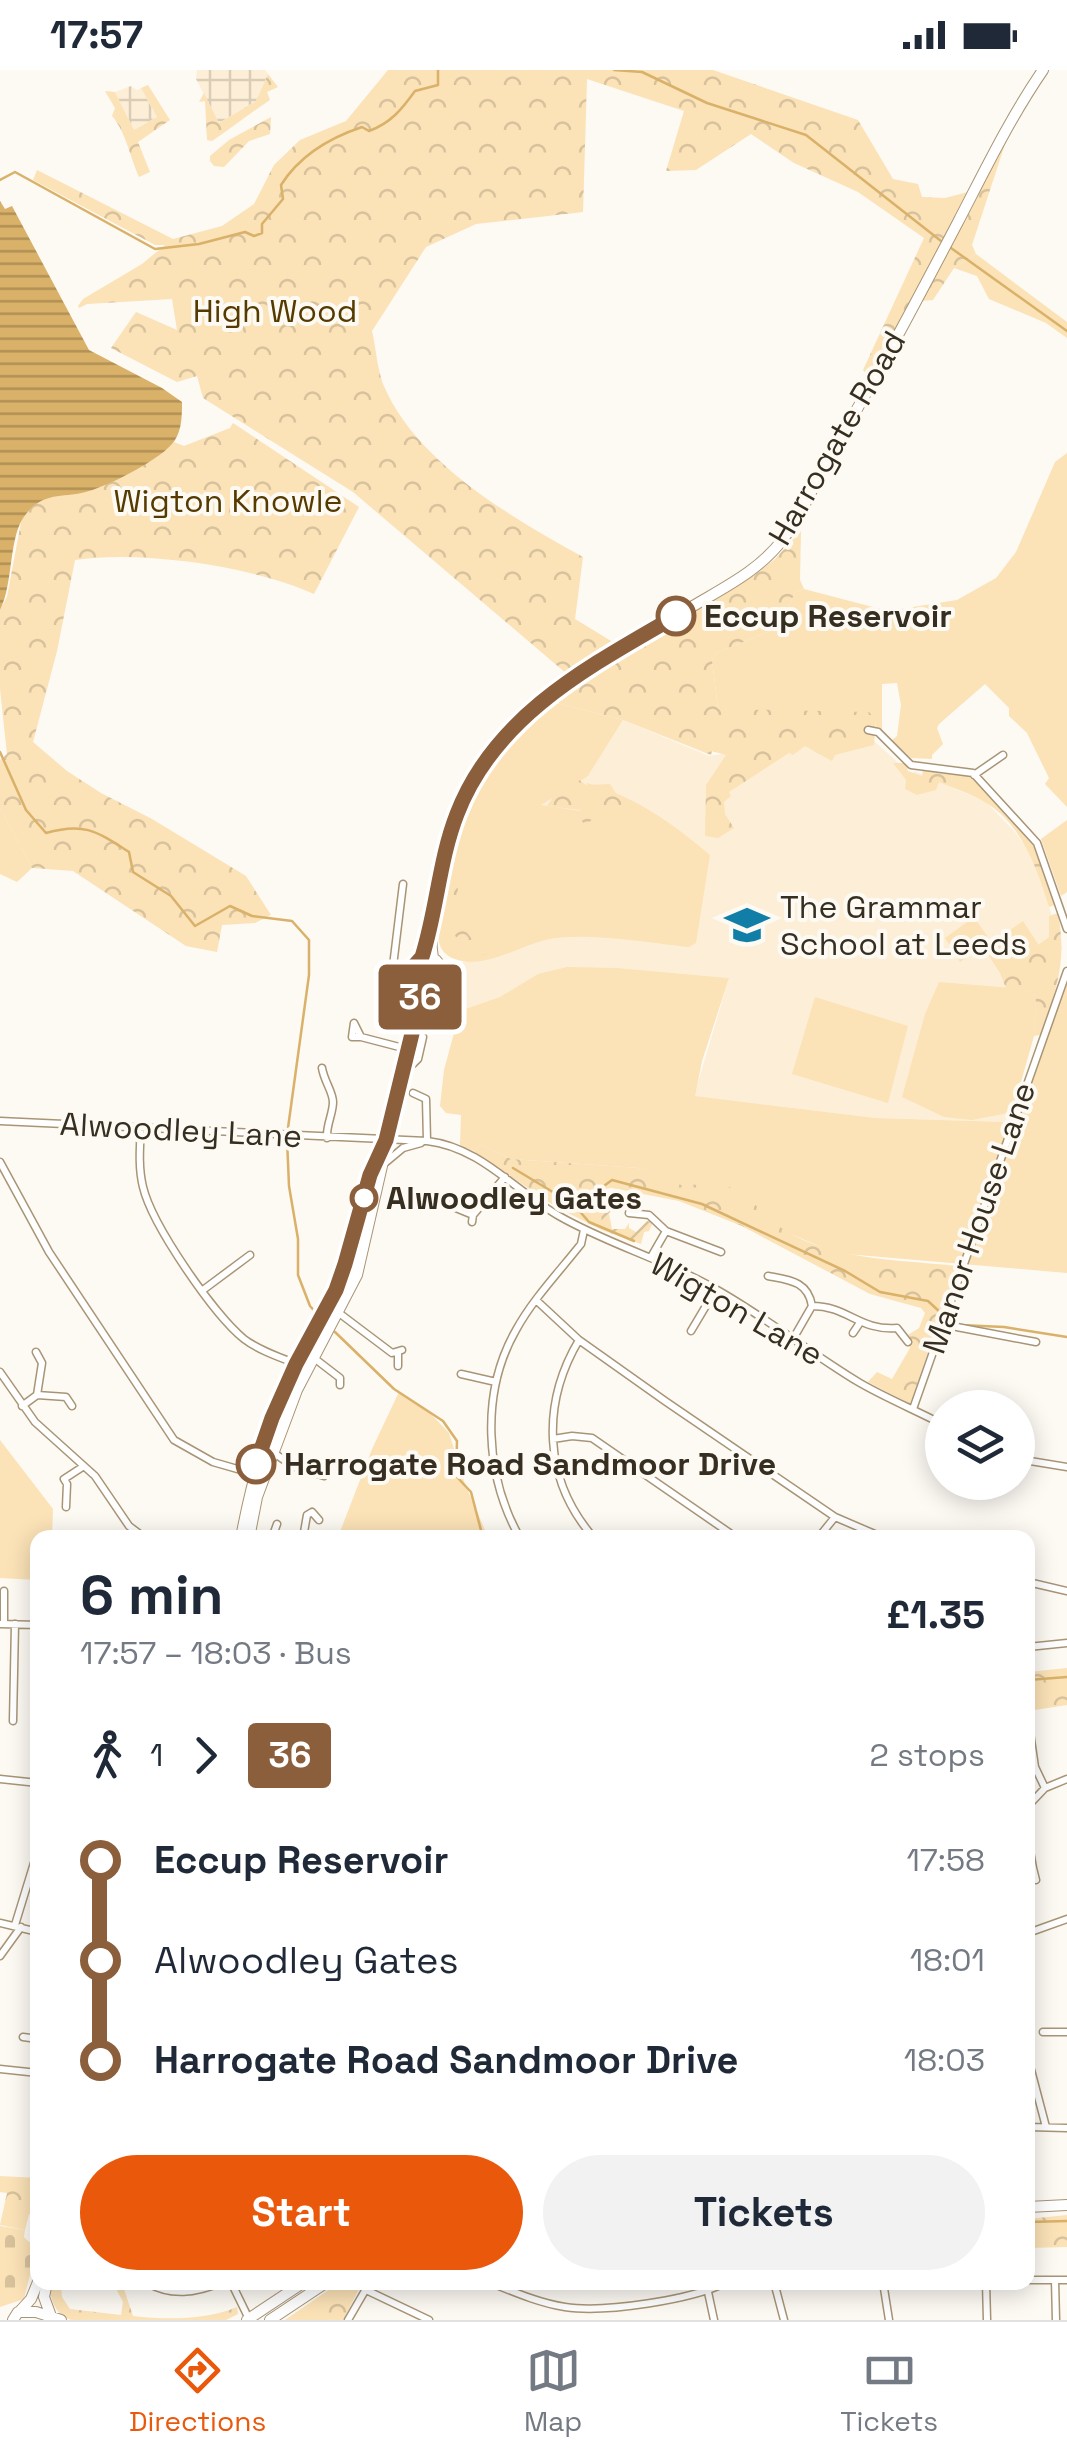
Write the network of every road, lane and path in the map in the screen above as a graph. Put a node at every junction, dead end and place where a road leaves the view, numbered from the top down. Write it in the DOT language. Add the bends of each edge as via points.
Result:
graph roads {
  1 [pos="1043,70"];
  2 [pos="868,730"];
  3 [pos="1003,755"];
  4 [pos="974,774"];
  5 [pos="403,884"];
  6 [pos="1067,929"];
  7 [pos="423,970"];
  8 [pos="1067,971"];
  9 [pos="412,1030"];
  10 [pos="360,1037"];
  11 [pos="407,1049"];
  12 [pos="404,1062"];
  13 [pos="322,1068"];
  14 [pos="412,1092"];
  15 [pos="0,1121"];
  16 [pos="141,1126"];
  17 [pos="327,1138"];
  18 [pos="362,1139"];
  19 [pos="386,1140"];
  20 [pos="427,1141"];
  21 [pos="378,1156"];
  22 [pos="0,1162"];
  23 [pos="381,1172"];
  24 [pos="505,1177"];
  25 [pos="420,1201"];
  26 [pos="368,1202"];
  27 [pos="629,1213"];
  28 [pos="584,1230"];
  29 [pos="666,1231"];
  30 [pos="721,1252"];
  31 [pos="250,1255"];
  32 [pos="651,1256"];
  33 [pos="361,1260"];
  34 [pos="345,1264"];
  35 [pos="768,1276"];
  36 [pos="716,1289"];
  37 [pos="202,1290"];
  38 [pos="536,1300"];
  39 [pos="812,1306"];
  40 [pos="339,1313"];
  41 [pos="859,1324"];
  42 [pos="941,1324"];
  43 [pos="690,1331"];
  44 [pos="852,1333"];
  45 [pos="793,1339"];
  46 [pos="579,1340"];
  47 [pos="908,1342"];
  48 [pos="1036,1342"];
  49 [pos="36,1352"];
  50 [pos="314,1357"];
  51 [pos="302,1366"];
  52 [pos="398,1366"];
  53 [pos="0,1372"];
  54 [pos="460,1374"];
  55 [pos="343,1380"];
  56 [pos="496,1382"];
  57 [pos="38,1395"];
  58 [pos="22,1406"];
  59 [pos="72,1406"];
  60 [pos="913,1409"];
  61 [pos="925,1415"];
  62 [pos="553,1440"];
  63 [pos="273,1452"];
  64 [pos="1035,1463"];
  65 [pos="84,1466"];
  66 [pos="1067,1466"];
  67 [pos="258,1475"];
  68 [pos="324,1476"];
  69 [pos="66,1507"];
  70 [pos="835,1517"];
  71 [pos="319,1520"];
  72 [pos="277,1524"];
  73 [pos="132,1530"];
  74 [pos="247,1530"];
  75 [pos="274,1530"];
  76 [pos="305,1530"];
  77 [pos="515,1530"];
  78 [pos="588,1530"];
  79 [pos="725,1530"];
  80 [pos="824,1530"];
  81 [pos="865,1530"];
  82 [pos="1035,1584"];
  83 [pos="4,1591"];
  84 [pos="1067,1591"];
  85 [pos="2,1624"];
  86 [pos="15,1624"];
  87 [pos="30,1625"];
  88 [pos="1067,1643"];
  89 [pos="1035,1646"];
  90 [pos="12,1721"];
  91 [pos="1035,1766"];
  92 [pos="1067,1778"];
  93 [pos="0,1779"];
  94 [pos="30,1781"];
  95 [pos="1045,1788"];
  96 [pos="1035,1799"];
  97 [pos="30,1880"];
  98 [pos="1067,1919"];
  99 [pos="0,1923"];
  100 [pos="18,1926"];
  101 [pos="30,1930"];
  102 [pos="1035,1930"];
  103 [pos="0,1956"];
  104 [pos="1067,2032"];
  105 [pos="1046,2034"];
  106 [pos="24,2037"];
  107 [pos="30,2038"];
  108 [pos="0,2069"];
  109 [pos="30,2072"];
  110 [pos="1035,2085"];
  111 [pos="1035,2127"];
  112 [pos="1046,2128"];
  113 [pos="1067,2128"];
  114 [pos="1067,2205"];
  115 [pos="1035,2207"];
  116 [pos="1035,2280"];
  117 [pos="1055,2280"];
  118 [pos="1067,2280"];
  119 [pos="35,2290"];
  120 [pos="45,2290"];
  121 [pos="162,2290"];
  122 [pos="204,2290"];
  123 [pos="235,2290"];
  124 [pos="292,2290"];
  125 [pos="315,2290"];
  126 [pos="366,2290"];
  127 [pos="375,2290"];
  128 [pos="511,2290"];
  129 [pos="712,2290"];
  130 [pos="776,2290"];
  131 [pos="884,2290"];
  132 [pos="986,2290"];
  133 [pos="708,2292"];
  134 [pos="1,2314"];
  135 [pos="17,2315"];
  136 [pos="54,2319"];
  137 [pos="249,2320"];
  138 [pos="270,2320"];
  139 [pos="348,2320"];
  140 [pos="430,2320"];
  141 [pos="714,2320"];
  142 [pos="784,2320"];
  143 [pos="889,2320"];
  144 [pos="987,2320"];
  145 [pos="1056,2320"];
  1 -- 7 [label="highway, Harrogate Road" via="786,536 758,566 536,705 474,777 445,855"];
  2 -- 4 [label="street" via="911,765"];
  3 -- 4 [label="street"];
  4 -- 6 [label="street" via="1037,843"];
  5 -- 7 [label="street" via="392,966"];
  7 -- 9 [label="highway, Harrogate Road"];
  8 -- 42 [label="street, Manor House Lane"];
  9 -- 11 [label="highway, Harrogate Road"];
  9 -- 12 [label="street" via="423,1037 418,1059"];
  10 -- 11 [label="street"];
  11 -- 12 [label="highway, Harrogate Road"];
  12 -- 19 [label="highway, Harrogate Road"];
  13 -- 17 [label="street" via="332,1098"];
  14 -- 20 [label="street" via="426,1100"];
  15 -- 16 [label="street, Alwoodley Lane"];
  16 -- 17 [label="street, Alwoodley Lane"];
  16 -- 37 [label="street" via="147,1202"];
  17 -- 18 [label="street, Alwoodley Lane"];
  18 -- 19 [label="street, Alwoodley Lane"];
  18 -- 21 [label="street"];
  19 -- 20 [label="street, Wigton Lane"];
  19 -- 21 [label="highway, Harrogate Road"];
  19 -- 23 [label="highway, Harrogate Road"];
  20 -- 23 [label="street" via="391,1156"];
  20 -- 24 [label="street, Wigton Lane" via="465,1150"];
  21 -- 26 [label="highway, Harrogate Road"];
  22 -- 67 [label="street" via="49,1252 174,1440 213,1462"];
  23 -- 26 [label="highway, Harrogate Road"];
  24 -- 25 [label="street" via="472,1218 424,1195"];
  24 -- 28 [label="street, Wigton Lane"];
  26 -- 33 [label="highway, Harrogate Road"];
  26 -- 34 [label="highway, Harrogate Road"];
  27 -- 29 [label="street" via="649,1215"];
  28 -- 32 [label="street, Wigton Lane"];
  28 -- 38 [label="street" via="582,1244"];
  29 -- 30 [label="street"];
  29 -- 32 [label="street"];
  31 -- 37 [label="street"];
  32 -- 36 [label="street, Wigton Lane"];
  33 -- 34 [label="highway" via="354,1268"];
  33 -- 40 [label="highway, Harrogate Road"];
  34 -- 51 [label="highway, Harrogate Road"];
  35 -- 39 [label="street" via="806,1288"];
  36 -- 43 [label="street"];
  36 -- 45 [label="street, Wigton Lane"];
  37 -- 51 [label="street" via="246,1341"];
  38 -- 46 [label="street"];
  38 -- 56 [label="street" via="503,1355"];
  39 -- 41 [label="street" via="834,1308"];
  39 -- 45 [label="street"];
  40 -- 50 [label="highway, Harrogate Road"];
  40 -- 52 [label="street" via="392,1353 400,1352"];
  41 -- 44 [label="street"];
  41 -- 47 [label="street" via="897,1328"];
  42 -- 48 [label="street"];
  42 -- 60 [label="street, Manor House Lane"];
  45 -- 60 [label="street, Wigton Lane"];
  46 -- 62 [label="street" via="560,1381"];
  46 -- 70 [label="street"];
  49 -- 57 [label="street" via="42,1363"];
  50 -- 51 [label="highway, Harrogate Road"];
  50 -- 55 [label="street"];
  51 -- 63 [label="highway, Harrogate Road"];
  51 -- 67 [label="highway, Harrogate Road" via="272,1418"];
  53 -- 58 [label="street"];
  54 -- 56 [label="street"];
  56 -- 77 [label="street" via="496,1482"];
  57 -- 58 [label="street"];
  57 -- 59 [label="street" via="66,1398"];
  58 -- 65 [label="street"];
  60 -- 61 [label="street, Wigton Lane"];
  62 -- 78 [label="street" via="561,1487"];
  62 -- 79 [label="street" via="592,1438"];
  63 -- 67 [label="highway, Harrogate Road"];
  63 -- 68 [label="street"];
  64 -- 66 [label="street"];
  65 -- 69 [label="street" via="64,1479"];
  65 -- 73 [label="street"];
  67 -- 74 [label="highway, Harrogate Road"];
  70 -- 80 [label="street"];
  70 -- 81 [label="street"];
  71 -- 76 [label="street" via="312,1512"];
  72 -- 75 [label="street"];
  82 -- 84 [label="street"];
  83 -- 85 [label="street"];
  85 -- 86 [label="street"];
  86 -- 87 [label="street"];
  86 -- 90 [label="street"];
  88 -- 89 [label="street"];
  91 -- 95 [label="street"];
  92 -- 95 [label="street"];
  93 -- 94 [label="street"];
  95 -- 96 [label="street"];
  97 -- 100 [label="street"];
  98 -- 102 [label="street"];
  99 -- 100 [label="street"];
  100 -- 101 [label="street"];
  100 -- 103 [label="street"];
  104 -- 105 [label="street"];
  106 -- 107 [label="street"];
  108 -- 109 [label="street"];
  110 -- 112 [label="street"];
  111 -- 112 [label="street"];
  112 -- 113 [label="street"];
  114 -- 115 [label="highway"];
  116 -- 117 [label="street"];
  117 -- 118 [label="street"];
  117 -- 145 [label="street"];
  119 -- 135 [label="highway"];
  120 -- 136 [label="highway"];
  121 -- 122 [label="street"];
  123 -- 137 [label="street"];
  124 -- 137 [label="highway"];
  125 -- 138 [label="highway"];
  126 -- 139 [label="street"];
  127 -- 140 [label="street"];
  128 -- 133 [label="street" via="576,2308"];
  129 -- 133 [label="street"];
  130 -- 142 [label="street"];
  131 -- 143 [label="street"];
  132 -- 144 [label="street"];
  133 -- 141 [label="street"];
  134 -- 135 [label="highway"];
  135 -- 136 [label="highway"];
}
